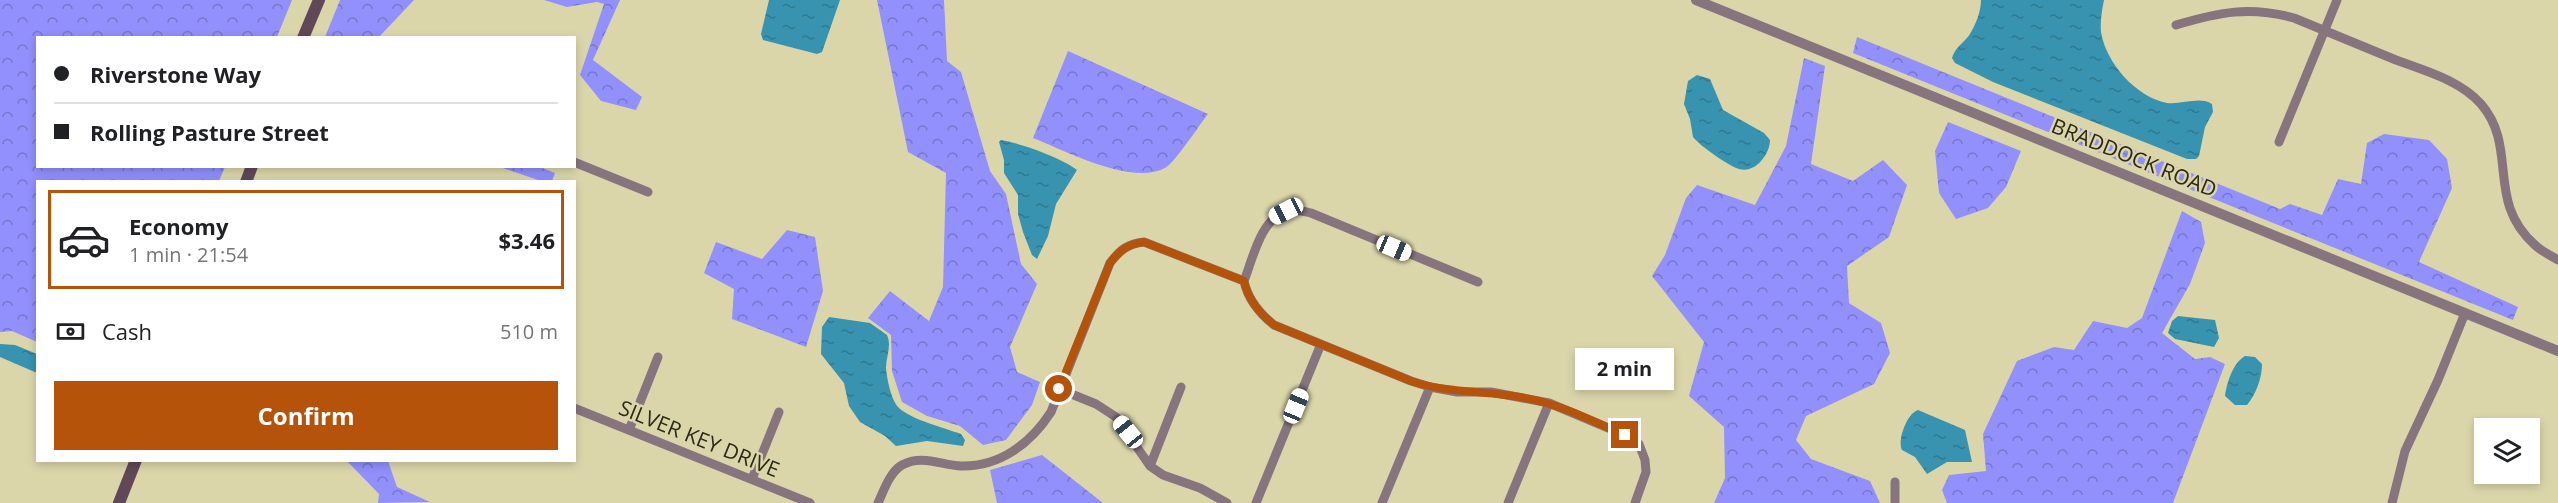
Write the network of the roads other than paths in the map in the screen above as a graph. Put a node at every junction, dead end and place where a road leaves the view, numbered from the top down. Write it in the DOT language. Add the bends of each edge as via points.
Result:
graph roads {
  1 [pos="319,0"];
  2 [pos="1696,0"];
  3 [pos="2337,0"];
  4 [pos="2176,25"];
  5 [pos="2325,30"];
  6 [pos="304,36"];
  7 [pos="2279,142"];
  8 [pos="576,163"];
  9 [pos="648,192"];
  10 [pos="1285,200"];
  11 [pos="1286,211"];
  12 [pos="1130,232"];
  13 [pos="1130,243"];
  14 [pos="2558,260"];
  15 [pos="1244,281"];
  16 [pos="1478,282"];
  17 [pos="2465,313"];
  18 [pos="1321,344"];
  19 [pos="2558,351"];
  20 [pos="658,357"];
  21 [pos="1181,387"];
  22 [pos="1430,387"];
  23 [pos="1059,389"];
  24 [pos="1549,404"];
  25 [pos="576,409"];
  26 [pos="779,412"];
  27 [pos="629,430"];
  28 [pos="135,462"];
  29 [pos="1150,466"];
  30 [pos="752,479"];
  31 [pos="1895,482"];
  32 [pos="119,503"];
  33 [pos="810,503"];
  34 [pos="878,503"];
  35 [pos="1227,503"];
  36 [pos="1256,503"];
  37 [pos="1382,503"];
  38 [pos="1508,503"];
  39 [pos="1635,503"];
  40 [pos="1895,503"];
  41 [pos="2392,503"];
  1 -- 6 [label="main road"];
  2 -- 17 [label="street, BRADDOCK ROAD"];
  3 -- 5 [label="street"];
  4 -- 5 [label="street" via="2217,13 2254,10 2294,18"];
  5 -- 7 [label="street"];
  5 -- 14 [label="street" via="2455,84 2480,103 2497,132 2510,212 2535,246"];
  8 -- 9 [label="street"];
  10 -- 11 [label="street"];
  11 -- 15 [label="street" via="1274,217 1265,229"];
  11 -- 16 [label="street" via="1311,213"];
  12 -- 13 [label="street"];
  13 -- 15 [label="street" via="1157,245"];
  13 -- 23 [label="street" via="1110,263"];
  15 -- 18 [label="street" via="1260,314 1274,325"];
  17 -- 19 [label="street, BRADDOCK ROAD"];
  17 -- 41 [label="street" via="2405,451"];
  18 -- 22 [label="street"];
  18 -- 36 [label="street"];
  20 -- 27 [label="street"];
  21 -- 29 [label="street"];
  22 -- 24 [label="street" via="1491,392"];
  22 -- 37 [label="street"];
  23 -- 29 [label="street" via="1116,417"];
  23 -- 34 [label="street" via="1040,429 1017,450 990,462 961,466 932,460 901,465 890,477"];
  24 -- 38 [label="street"];
  24 -- 39 [label="street" via="1639,444 1650,458"];
  25 -- 27 [label="street, SILVER KEY DRIVE"];
  26 -- 30 [label="street"];
  27 -- 30 [label="street, SILVER KEY DRIVE"];
  28 -- 32 [label="main road"];
  29 -- 35 [label="street"];
  30 -- 33 [label="street, SILVER KEY DRIVE"];
  31 -- 40 [label="street"];
}
